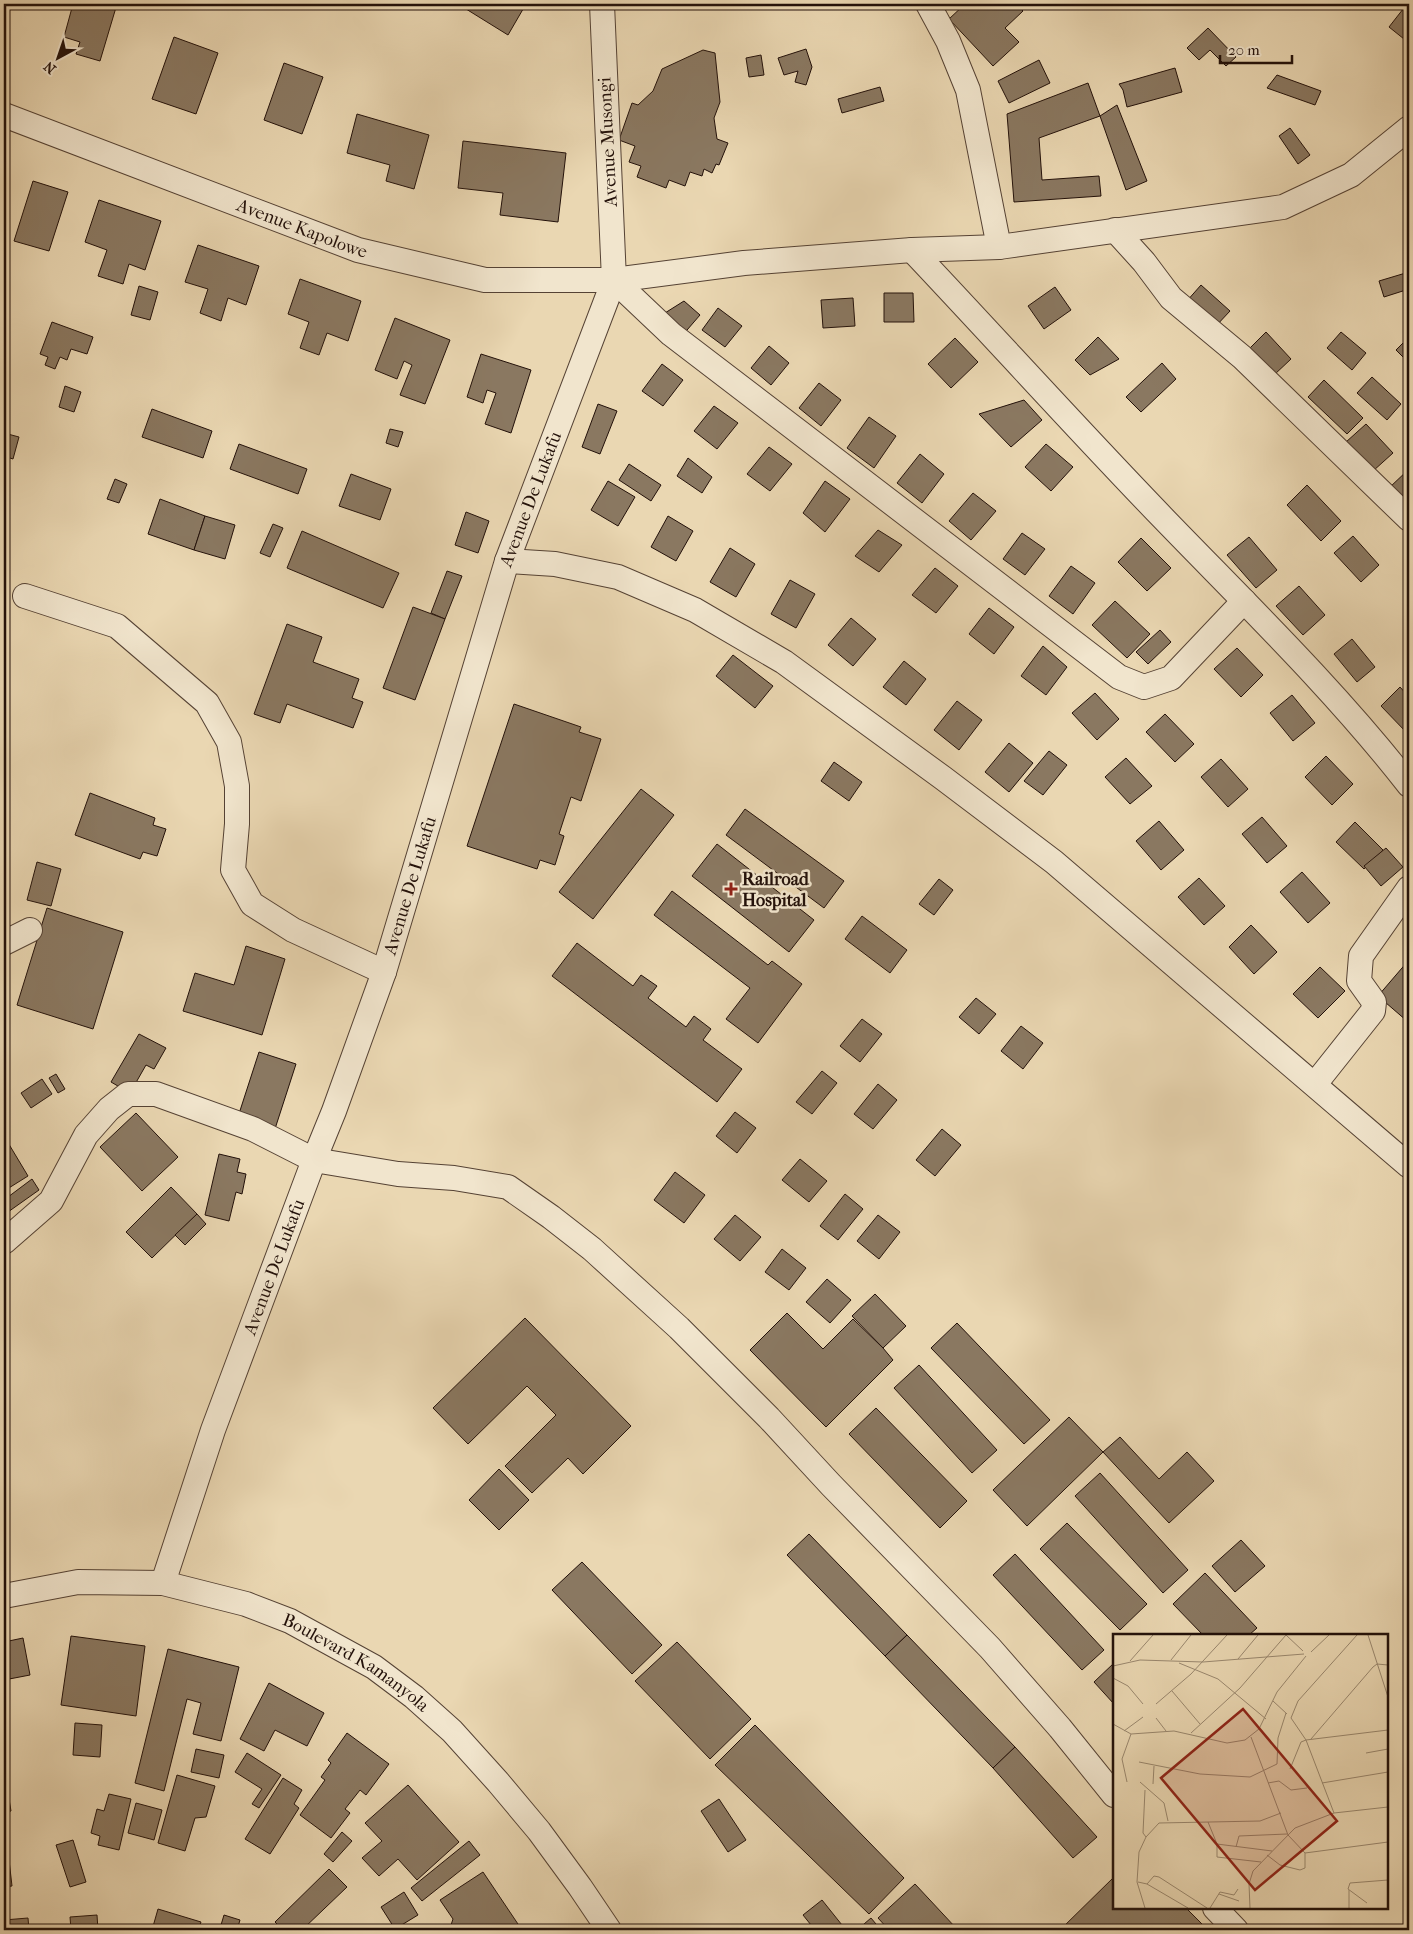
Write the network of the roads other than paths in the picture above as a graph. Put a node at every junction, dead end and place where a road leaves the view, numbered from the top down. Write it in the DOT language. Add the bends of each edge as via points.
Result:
graph roads {
  1 [pos="602,4"];
  2 [pos="928,4"];
  3 [pos="4,115"];
  4 [pos="1409,128"];
  5 [pos="1115,230"];
  6 [pos="999,247"];
  7 [pos="912,250"];
  8 [pos="614,280"];
  9 [pos="1409,519"];
  10 [pos="507,561"];
  11 [pos="25,596"];
  12 [pos="1244,601"];
  13 [pos="1409,785"];
  14 [pos="1409,888"];
  15 [pos="30,930"];
  16 [pos="4,943"];
  17 [pos="384,972"];
  18 [pos="1315,1084"];
  19 [pos="314,1160"];
  20 [pos="1409,1166"];
  21 [pos="4,1242"];
  22 [pos="163,1583"];
  23 [pos="4,1596"];
  24 [pos="1113,1794"];
  25 [pos="1216,1909"];
  26 [pos="608,1930"];
  27 [pos="1236,1930"];
  1 -- 8 [label="street, Avenue Musongi"];
  2 -- 6 [label="street" via="948,41 968,90"];
  3 -- 8 [label="street, Avenue Kapolowe" via="358,250 485,280"];
  4 -- 5 [label="street, Avenue Kapolowe" via="1351,175 1283,207"];
  5 -- 6 [label="street, Avenue Kapolowe"];
  5 -- 9 [label="street" via="1171,298 1242,357"];
  6 -- 7 [label="street, Avenue Kapolowe"];
  7 -- 8 [label="street, Avenue Kapolowe" via="744,263"];
  7 -- 12 [label="street"];
  8 -- 10 [label="street, Avenue De Lukafu"];
  8 -- 12 [label="street" via="671,334 1119,677 1144,688 1171,678"];
  10 -- 17 [label="street, Avenue De Lukafu"];
  10 -- 18 [label="street" via="556,564 618,577 695,610 784,662 1054,862"];
  11 -- 17 [label="street" via="117,626 207,703 229,742 237,786 233,870 252,904 293,930"];
  12 -- 13 [label="street" via="1373,739"];
  14 -- 18 [label="street" via="1361,956 1359,981 1374,1002 1373,1011"];
  15 -- 16 [label="street"];
  17 -- 19 [label="street, Avenue De Lukafu"];
  18 -- 20 [label="street"];
  19 -- 21 [label="street" via="254,1129 156,1094 128,1094 86,1135 50,1201"];
  19 -- 22 [label="street, Avenue De Lukafu" via="213,1430"];
  19 -- 24 [label="street" via="508,1187 592,1249 679,1328 769,1418 990,1648"];
  22 -- 23 [label="street, Boulevard Kamanyola" via="78,1582"];
  22 -- 26 [label="street, Boulevard Kamanyola" via="246,1604 290,1621 374,1667 414,1697 452,1731 539,1831"];
  25 -- 27 [label="street"];
}
